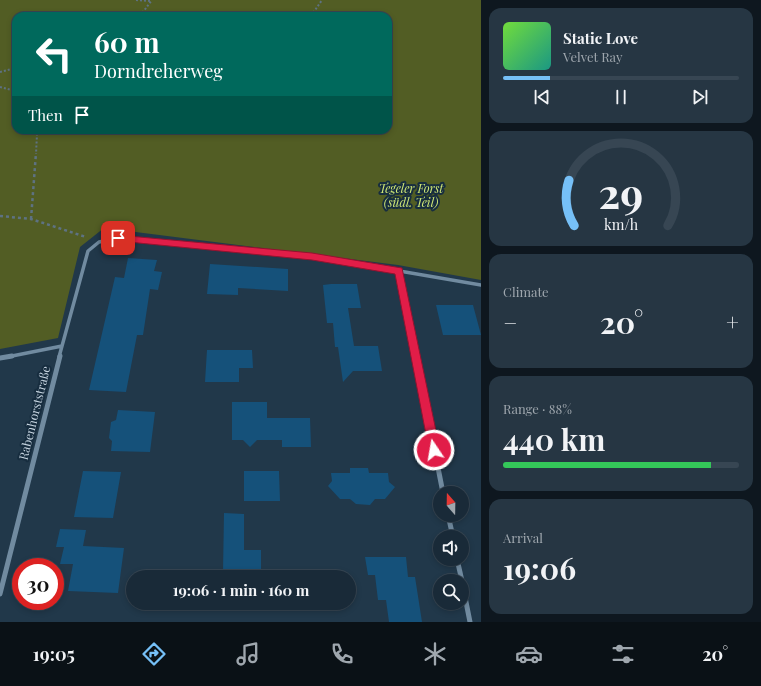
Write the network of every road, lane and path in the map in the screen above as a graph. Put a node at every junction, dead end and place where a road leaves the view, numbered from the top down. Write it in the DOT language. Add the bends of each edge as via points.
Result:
graph roads {
  1 [pos="136,0"];
  2 [pos="322,0"];
  3 [pos="151,1"];
  4 [pos="143,12"];
  5 [pos="314,12"];
  6 [pos="12,69"];
  7 [pos="0,72"];
  8 [pos="0,87"];
  9 [pos="12,90"];
  10 [pos="37,134"];
  11 [pos="0,216"];
  12 [pos="31,220"];
  13 [pos="99,242"];
  14 [pos="399,271"];
  15 [pos="481,285"];
  16 [pos="62,346"];
  17 [pos="0,358"];
  18 [pos="442,486"];
  19 [pos="0,594"];
  20 [pos="468,610"];
  21 [pos="470,622"];
  1 -- 3 [label="path"];
  2 -- 5 [label="path"];
  3 -- 4 [label="path"];
  6 -- 7 [label="path"];
  8 -- 9 [label="path"];
  10 -- 12 [label="path"];
  11 -- 12 [label="path"];
  12 -- 13 [label="path"];
  13 -- 14 [label="street" via="118,238 220,246 312,256"];
  13 -- 16 [label="street, Rabenhorststraße" via="88,251"];
  14 -- 15 [label="street"];
  14 -- 18 [label="street"];
  16 -- 17 [label="street"];
  16 -- 19 [label="street, Rabenhorststraße"];
  20 -- 21 [label="street"];
}
